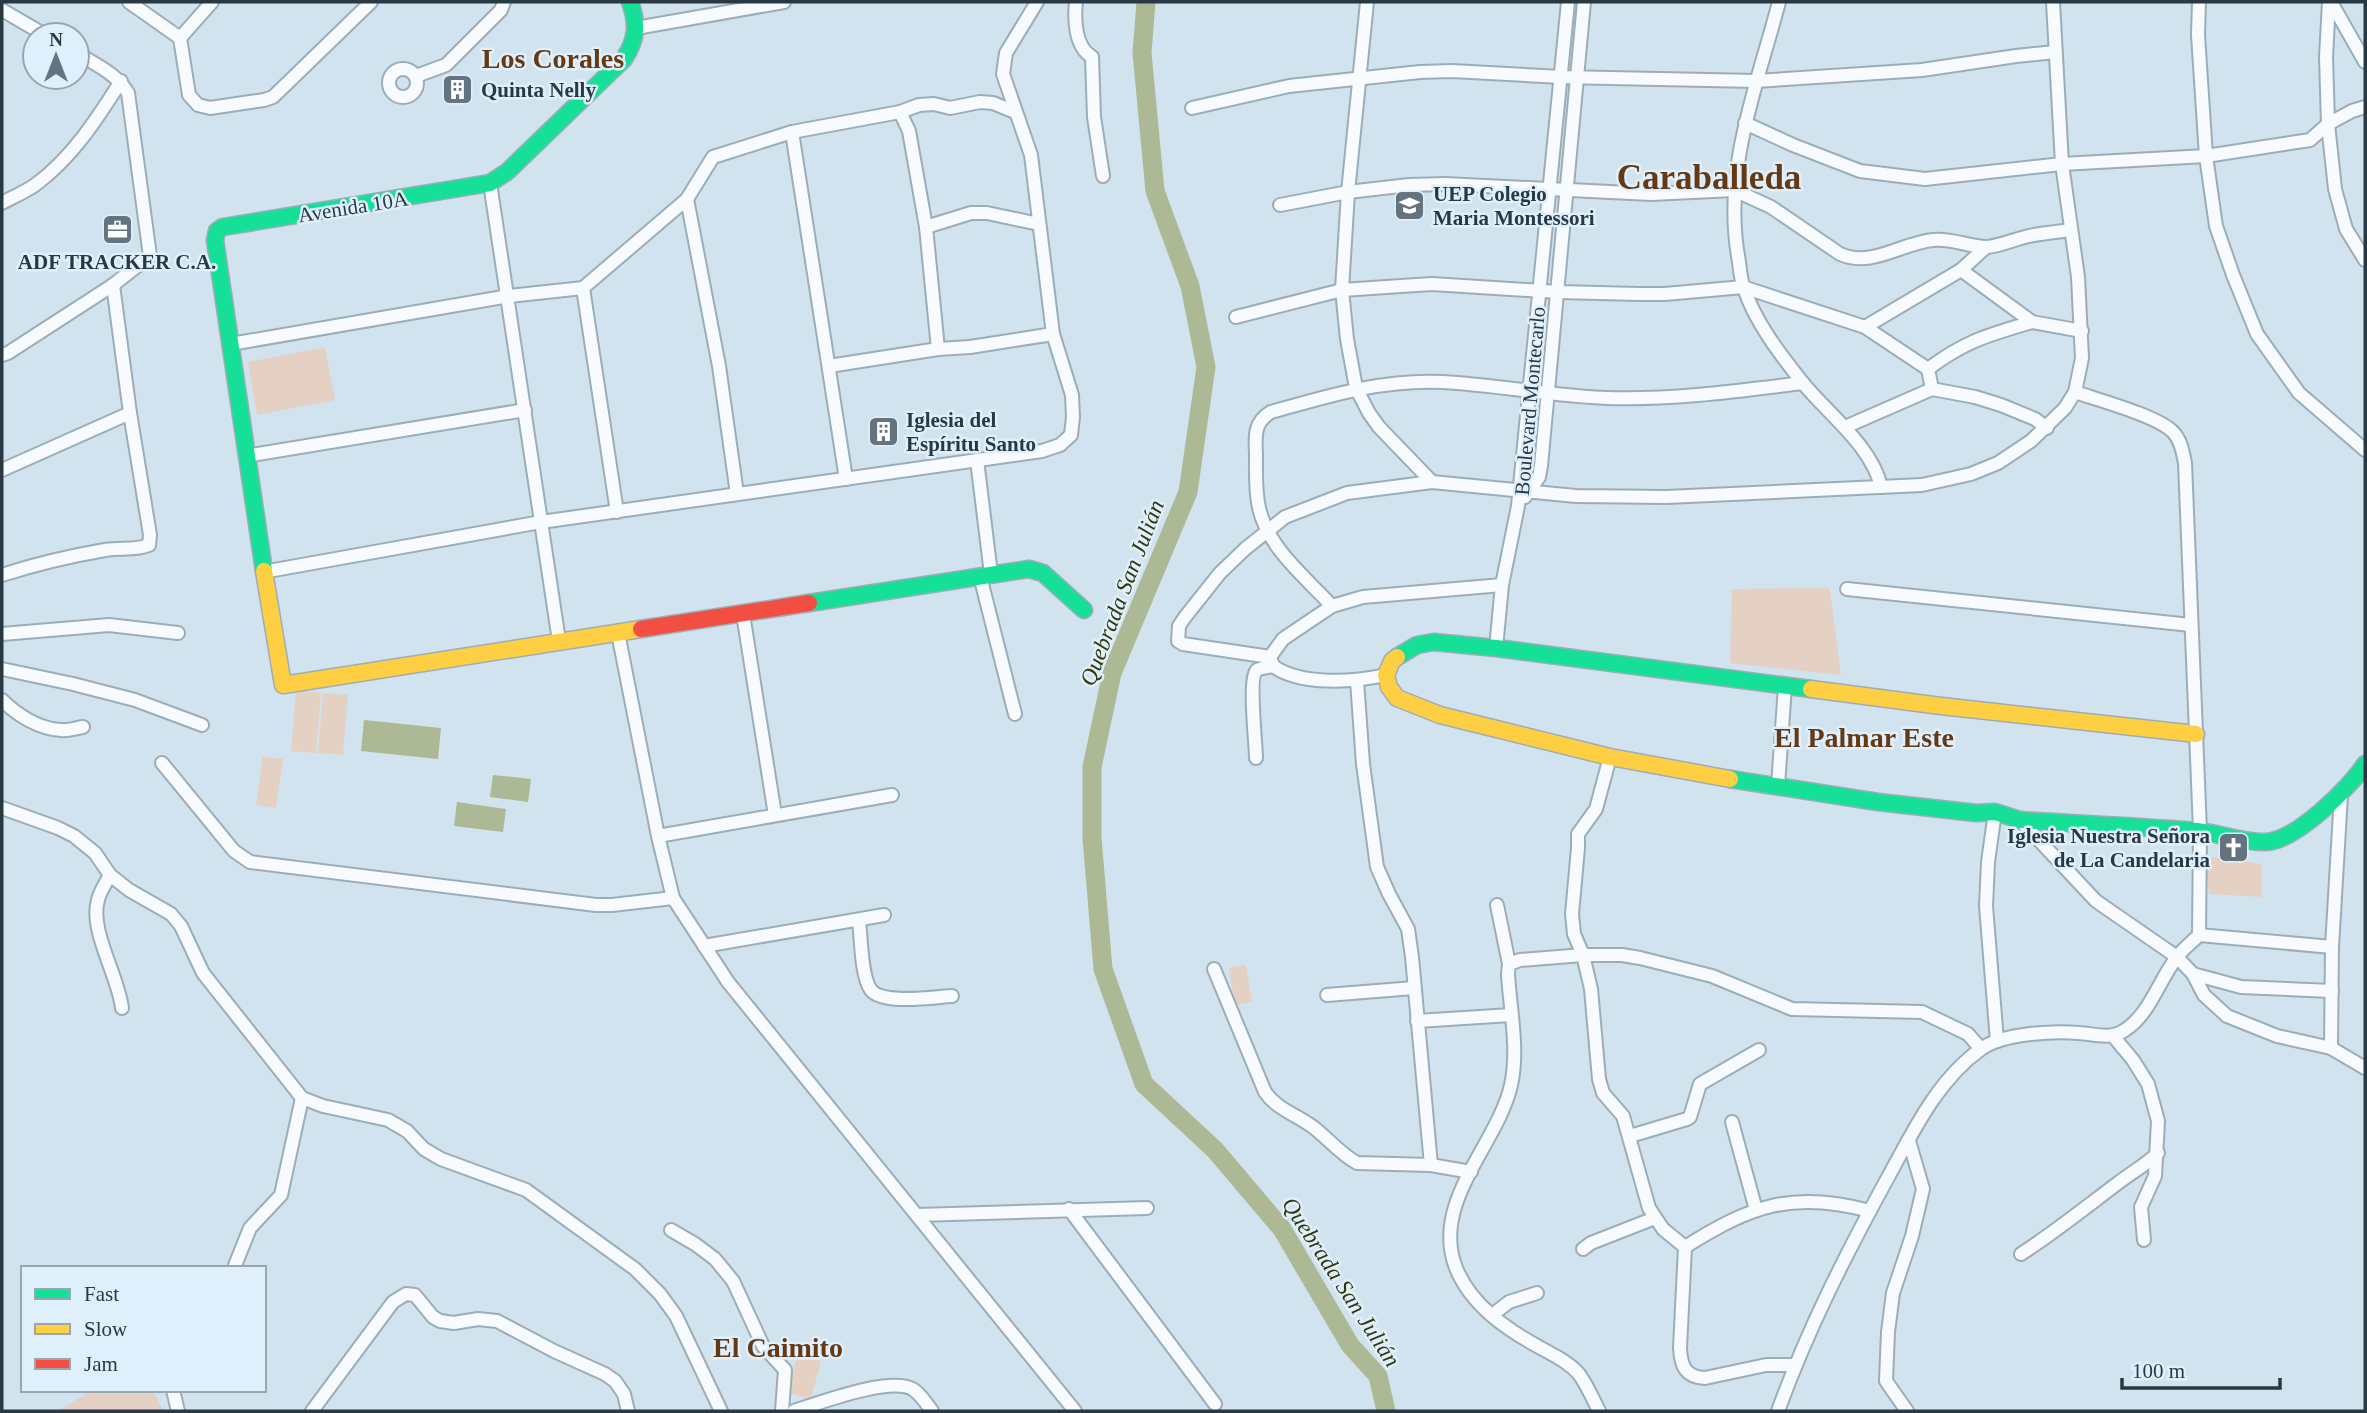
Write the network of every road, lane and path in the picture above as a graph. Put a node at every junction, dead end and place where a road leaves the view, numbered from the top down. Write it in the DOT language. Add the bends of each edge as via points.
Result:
graph roads {
  1 [pos="129,2"];
  2 [pos="212,2"];
  3 [pos="371,2"];
  4 [pos="504,2"];
  5 [pos="630,2"];
  6 [pos="784,2"];
  7 [pos="1037,2"];
  8 [pos="1076,2"];
  9 [pos="1367,2"];
  10 [pos="1568,2"];
  11 [pos="1584,2"];
  12 [pos="1779,2"];
  13 [pos="2053,2"];
  14 [pos="2199,2"];
  15 [pos="2330,2"];
  16 [pos="2,10"];
  17 [pos="21,21"];
  18 [pos="636,28"];
  19 [pos="180,38"];
  20 [pos="2055,52"];
  21 [pos="2365,62"];
  22 [pos="91,63"];
  23 [pos="416,76"];
  24 [pos="1358,77"];
  25 [pos="1561,77"];
  26 [pos="1577,77"];
  27 [pos="1756,80"];
  28 [pos="121,81"];
  29 [pos="2365,107"];
  30 [pos="1192,108"];
  31 [pos="900,112"];
  32 [pos="1016,112"];
  33 [pos="1745,123"];
  34 [pos="2328,124"];
  35 [pos="792,132"];
  36 [pos="2206,156"];
  37 [pos="2062,164"];
  38 [pos="1103,176"];
  39 [pos="490,183"];
  40 [pos="1550,189"];
  41 [pos="1734,190"];
  42 [pos="1566,191"];
  43 [pos="1348,192"];
  44 [pos="687,199"];
  45 [pos="2,203"];
  46 [pos="1280,205"];
  47 [pos="1039,224"];
  48 [pos="926,228"];
  49 [pos="2071,229"];
  50 [pos="1986,247"];
  51 [pos="2365,260"];
  52 [pos="1961,270"];
  53 [pos="113,285"];
  54 [pos="1743,287"];
  55 [pos="583,288"];
  56 [pos="1342,290"];
  57 [pos="1541,290"];
  58 [pos="1558,292"];
  59 [pos="509,296"];
  60 [pos="1236,317"];
  61 [pos="2032,321"];
  62 [pos="1865,327"];
  63 [pos="2082,331"];
  64 [pos="1053,334"];
  65 [pos="231,344"];
  66 [pos="938,348"];
  67 [pos="2,355"];
  68 [pos="829,366"];
  69 [pos="1928,369"];
  70 [pos="1803,383"];
  71 [pos="1356,388"];
  72 [pos="1932,388"];
  73 [pos="1530,392"];
  74 [pos="2075,392"];
  75 [pos="1548,393"];
  76 [pos="525,410"];
  77 [pos="130,413"];
  78 [pos="1845,427"];
  79 [pos="2047,428"];
  80 [pos="2365,450"];
  81 [pos="246,456"];
  82 [pos="977,460"];
  83 [pos="2,470"];
  84 [pos="846,479"];
  85 [pos="1432,482"];
  86 [pos="1881,487"];
  87 [pos="737,495"];
  88 [pos="1522,497"];
  89 [pos="617,512"];
  90 [pos="541,522"];
  91 [pos="1267,530"];
  92 [pos="263,572"];
  93 [pos="2,575"];
  94 [pos="985,575"];
  95 [pos="1502,585"];
  96 [pos="1847,589"];
  97 [pos="1332,606"];
  98 [pos="1084,610"];
  99 [pos="743,614"];
  100 [pos="2191,625"];
  101 [pos="178,633"];
  102 [pos="2,634"];
  103 [pos="618,634"];
  104 [pos="559,641"];
  105 [pos="1496,648"];
  106 [pos="1272,661"];
  107 [pos="2,669"];
  108 [pos="1386,675"];
  109 [pos="1357,681"];
  110 [pos="1785,685"];
  111 [pos="2,701"];
  112 [pos="1015,714"];
  113 [pos="202,725"];
  114 [pos="83,727"];
  115 [pos="2196,734"];
  116 [pos="1610,757"];
  117 [pos="1256,758"];
  118 [pos="162,763"];
  119 [pos="2365,764"];
  120 [pos="1778,786"];
  121 [pos="2341,794"];
  122 [pos="892,795"];
  123 [pos="2,808"];
  124 [pos="1995,812"];
  125 [pos="775,815"];
  126 [pos="2020,820"];
  127 [pos="2200,831"];
  128 [pos="658,836"];
  129 [pos="110,875"];
  130 [pos="673,898"];
  131 [pos="1497,905"];
  132 [pos="884,915"];
  133 [pos="859,919"];
  134 [pos="2199,935"];
  135 [pos="704,946"];
  136 [pos="2332,947"];
  137 [pos="1583,955"];
  138 [pos="2177,957"];
  139 [pos="1510,964"];
  140 [pos="1214,969"];
  141 [pos="2193,974"];
  142 [pos="1414,988"];
  143 [pos="2332,991"];
  144 [pos="1327,995"];
  145 [pos="952,996"];
  146 [pos="122,1008"];
  147 [pos="1511,1015"];
  148 [pos="1417,1021"];
  149 [pos="2113,1036"];
  150 [pos="1997,1041"];
  151 [pos="2331,1048"];
  152 [pos="1981,1049"];
  153 [pos="1759,1050"];
  154 [pos="2365,1068"];
  155 [pos="302,1098"];
  156 [pos="1732,1122"];
  157 [pos="1630,1136"];
  158 [pos="1909,1141"];
  159 [pos="2158,1153"];
  160 [pos="1431,1165"];
  161 [pos="1471,1172"];
  162 [pos="1147,1208"];
  163 [pos="1069,1209"];
  164 [pos="1756,1210"];
  165 [pos="1870,1212"];
  166 [pos="917,1215"];
  167 [pos="1655,1218"];
  168 [pos="671,1230"];
  169 [pos="2144,1240"];
  170 [pos="1685,1247"];
  171 [pos="1583,1249"];
  172 [pos="2021,1254"];
  173 [pos="235,1266"];
  174 [pos="1537,1293"];
  175 [pos="1492,1315"];
  176 [pos="1795,1365"];
  177 [pos="173,1392"];
  178 [pos="1215,1404"];
  179 [pos="178,1411"];
  180 [pos="312,1411"];
  181 [pos="628,1411"];
  182 [pos="721,1411"];
  183 [pos="782,1411"];
  184 [pos="794,1411"];
  185 [pos="932,1411"];
  186 [pos="1075,1411"];
  187 [pos="1599,1411"];
  188 [pos="1778,1411"];
  189 [pos="1907,1411"];
  1 -- 19 [label="street"];
  2 -- 19 [label="street"];
  3 -- 19 [label="street" via="281,91 264,100 198,106 189,95"];
  4 -- 23 [label="street" via="446,65"];
  5 -- 18 [label="street"];
  6 -- 18 [label="street"];
  7 -- 32 [label="street" via="1006,53 1003,74"];
  8 -- 38 [label="street" via="1078,38 1084,53 1092,57 1094,117"];
  9 -- 24 [label="street"];
  10 -- 25 [label="street, Boulevard Montecarlo"];
  11 -- 26 [label="street, Boulevard Montecarlo"];
  12 -- 27 [label="street"];
  13 -- 20 [label="street"];
  14 -- 36 [label="street"];
  15 -- 21 [label="street"];
  15 -- 34 [label="street"];
  16 -- 17 [label="street"];
  18 -- 39 [label="street" via="634,44 624,59"];
  20 -- 27 [label="street" via="1922,70"];
  20 -- 37 [label="street"];
  22 -- 28 [label="street"];
  24 -- 25 [label="street" via="1452,71"];
  24 -- 30 [label="street" via="1289,86"];
  24 -- 43 [label="street"];
  25 -- 26 [label="street"];
  25 -- 40 [label="street, Boulevard Montecarlo"];
  26 -- 27 [label="street"];
  26 -- 42 [label="street, Boulevard Montecarlo"];
  27 -- 33 [label="street"];
  28 -- 45 [label="street" via="91,129 57,166"];
  28 -- 53 [label="street" via="128,93 150,256"];
  29 -- 34 [label="street"];
  31 -- 32 [label="street" via="919,105 950,108 993,103"];
  31 -- 35 [label="street"];
  31 -- 48 [label="street" via="909,131"];
  32 -- 47 [label="street" via="1031,155"];
  33 -- 37 [label="street" via="1860,171 1925,178"];
  33 -- 41 [label="street"];
  34 -- 36 [label="street" via="2310,139"];
  34 -- 51 [label="street" via="2335,189 2346,229"];
  35 -- 44 [label="street" via="713,157"];
  35 -- 68 [label="street"];
  36 -- 37 [label="street"];
  36 -- 80 [label="street" via="2216,226 2257,334 2300,393"];
  37 -- 49 [label="street"];
  39 -- 59 [label="street"];
  39 -- 65 [label="street, Avenida 10A" via="223,227 215,240"];
  40 -- 42 [label="street"];
  40 -- 43 [label="street" via="1445,184"];
  40 -- 57 [label="street, Boulevard Montecarlo"];
  41 -- 42 [label="street" via="1651,194"];
  41 -- 50 [label="street" via="1771,207 1852,259 1865,260 1936,239"];
  41 -- 54 [label="street"];
  42 -- 58 [label="street, Boulevard Montecarlo"];
  43 -- 46 [label="street"];
  43 -- 56 [label="street"];
  44 -- 55 [label="street"];
  44 -- 87 [label="street" via="719,366"];
  47 -- 48 [label="street" via="979,213"];
  47 -- 64 [label="street"];
  48 -- 66 [label="street"];
  49 -- 50 [label="street"];
  49 -- 63 [label="street"];
  50 -- 52 [label="street"];
  52 -- 61 [label="street"];
  52 -- 62 [label="street"];
  53 -- 67 [label="street"];
  53 -- 77 [label="street"];
  54 -- 58 [label="street" via="1665,293"];
  54 -- 62 [label="street"];
  54 -- 70 [label="street"];
  55 -- 59 [label="street"];
  55 -- 89 [label="street"];
  56 -- 57 [label="street" via="1432,285"];
  56 -- 60 [label="street"];
  56 -- 71 [label="street"];
  57 -- 58 [label="street"];
  57 -- 73 [label="street, Boulevard Montecarlo"];
  58 -- 75 [label="street, Boulevard Montecarlo"];
  59 -- 65 [label="street"];
  59 -- 76 [label="street"];
  61 -- 63 [label="street"];
  61 -- 69 [label="street" via="1978,338"];
  62 -- 69 [label="street"];
  63 -- 74 [label="street"];
  64 -- 66 [label="street"];
  64 -- 82 [label="street" via="1072,395 1071,435 1042,452"];
  65 -- 81 [label="street"];
  66 -- 68 [label="street"];
  68 -- 84 [label="street"];
  69 -- 72 [label="street"];
  70 -- 75 [label="street" via="1661,397"];
  70 -- 78 [label="street"];
  71 -- 73 [label="street" via="1442,382"];
  71 -- 85 [label="street" via="1379,427"];
  71 -- 91 [label="street" via="1261,418 1255,444 1256,484"];
  72 -- 78 [label="street"];
  72 -- 79 [label="street" via="2001,405"];
  73 -- 75 [label="street"];
  73 -- 88 [label="street, Boulevard Montecarlo"];
  74 -- 79 [label="street"];
  74 -- 100 [label="street" via="2156,421 2181,444"];
  75 -- 88 [label="street, Boulevard Montecarlo" via="1539,477"];
  76 -- 81 [label="street"];
  76 -- 90 [label="street"];
  77 -- 83 [label="street"];
  77 -- 93 [label="street" via="149,545 42,562"];
  78 -- 86 [label="street" via="1879,475"];
  79 -- 86 [label="street" via="1998,463 1971,474 1922,485"];
  81 -- 92 [label="street"];
  82 -- 84 [label="street"];
  82 -- 94 [label="street"];
  84 -- 87 [label="street"];
  85 -- 88 [label="street"];
  85 -- 91 [label="street" via="1347,493 1297,512"];
  86 -- 88 [label="street" via="1667,497"];
  87 -- 89 [label="street"];
  88 -- 95 [label="street"];
  89 -- 90 [label="street"];
  90 -- 92 [label="street"];
  90 -- 104 [label="street"];
  91 -- 97 [label="street" via="1276,546"];
  91 -- 106 [label="street" via="1220,573 1177,634 1178,641 1192,647"];
  92 -- 104 [label="street" via="283,685"];
  94 -- 98 [label="street" via="1029,569 1043,573"];
  94 -- 99 [label="street"];
  94 -- 112 [label="street"];
  95 -- 97 [label="street" via="1384,593"];
  95 -- 105 [label="street"];
  96 -- 100 [label="street"];
  97 -- 106 [label="street" via="1283,639"];
  99 -- 103 [label="street"];
  99 -- 125 [label="street"];
  100 -- 115 [label="street"];
  101 -- 102 [label="street" via="109,625"];
  103 -- 104 [label="street"];
  103 -- 128 [label="street"];
  105 -- 108 [label="street" via="1434,642 1417,645 1392,662"];
  105 -- 110 [label="street"];
  106 -- 109 [label="street" via="1294,677"];
  106 -- 117 [label="street" via="1254,674"];
  107 -- 113 [label="street" via="135,700"];
  108 -- 109 [label="street"];
  108 -- 116 [label="street" via="1397,698 1413,706"];
  109 -- 142 [label="street" via="1377,867 1408,929"];
  110 -- 115 [label="street"];
  110 -- 120 [label="street"];
  111 -- 114 [label="street" via="44,727"];
  115 -- 127 [label="street"];
  116 -- 120 [label="street"];
  116 -- 137 [label="street" via="1596,809 1578,834 1572,914"];
  118 -- 130 [label="street" via="234,851 250,862 596,905"];
  119 -- 121 [label="street"];
  120 -- 124 [label="street" via="1878,802"];
  121 -- 127 [label="street" via="2281,838 2266,842"];
  121 -- 136 [label="street"];
  122 -- 125 [label="street"];
  123 -- 129 [label="street" via="74,836 95,853"];
  124 -- 126 [label="street"];
  124 -- 150 [label="street" via="1986,906"];
  125 -- 128 [label="street"];
  126 -- 127 [label="street"];
  126 -- 138 [label="street" via="2096,901"];
  127 -- 134 [label="street"];
  128 -- 130 [label="street"];
  129 -- 146 [label="street" via="96,914"];
  129 -- 155 [label="street" via="171,914 203,973"];
  130 -- 135 [label="street"];
  131 -- 139 [label="street"];
  132 -- 133 [label="street"];
  133 -- 135 [label="street"];
  133 -- 145 [label="street" via="871,990 893,999"];
  134 -- 136 [label="street"];
  134 -- 138 [label="street"];
  135 -- 166 [label="street" via="728,982"];
  136 -- 143 [label="street"];
  137 -- 139 [label="street"];
  137 -- 152 [label="street" via="1622,955 1712,976 1792,1009 1922,1012 1968,1034"];
  137 -- 157 [label="street" via="1594,1006 1599,1079"];
  138 -- 141 [label="street"];
  138 -- 149 [label="street" via="2138,1020"];
  139 -- 147 [label="street"];
  140 -- 160 [label="street" via="1272,1102 1357,1163"];
  141 -- 143 [label="street" via="2241,987"];
  141 -- 151 [label="street" via="2204,995 2227,1016 2277,1036"];
  142 -- 144 [label="street"];
  142 -- 148 [label="street"];
  143 -- 151 [label="street"];
  147 -- 148 [label="street"];
  147 -- 161 [label="street" via="1511,1086"];
  148 -- 160 [label="street"];
  149 -- 150 [label="street" via="2066,1033"];
  149 -- 159 [label="street" via="2148,1084 2158,1121"];
  150 -- 152 [label="street"];
  151 -- 154 [label="street"];
  152 -- 158 [label="street" via="1948,1079"];
  153 -- 157 [label="street" via="1700,1084 1687,1119"];
  155 -- 173 [label="street" via="281,1195 250,1228"];
  155 -- 182 [label="street" via="388,1120 441,1159 526,1190 635,1269 676,1316"];
  156 -- 164 [label="street"];
  157 -- 167 [label="street" via="1641,1185"];
  158 -- 165 [label="street"];
  158 -- 189 [label="street" via="1923,1189 1893,1293 1886,1381"];
  159 -- 169 [label="street" via="2155,1176 2141,1207"];
  159 -- 172 [label="street"];
  160 -- 161 [label="street"];
  161 -- 175 [label="street" via="1455,1206 1451,1248 1468,1288"];
  162 -- 163 [label="street"];
  163 -- 166 [label="street"];
  163 -- 178 [label="street"];
  164 -- 165 [label="street" via="1803,1201 1839,1203"];
  164 -- 170 [label="street"];
  165 -- 176 [label="street"];
  166 -- 186 [label="street"];
  167 -- 170 [label="street"];
  167 -- 171 [label="street"];
  168 -- 183 [label="street" via="715,1259 733,1281 763,1346 785,1370"];
  170 -- 176 [label="street" via="1680,1348 1687,1373 1705,1378 1766,1365"];
  174 -- 175 [label="street" via="1509,1302"];
  175 -- 187 [label="street" via="1578,1373"];
  176 -- 188 [label="street"];
  177 -- 179 [label="street"];
  180 -- 181 [label="street" via="393,1302 406,1294 415,1295 440,1321 497,1321 606,1374 624,1394"];
  184 -- 185 [label="street" via="884,1385 901,1385 914,1390"];
}
